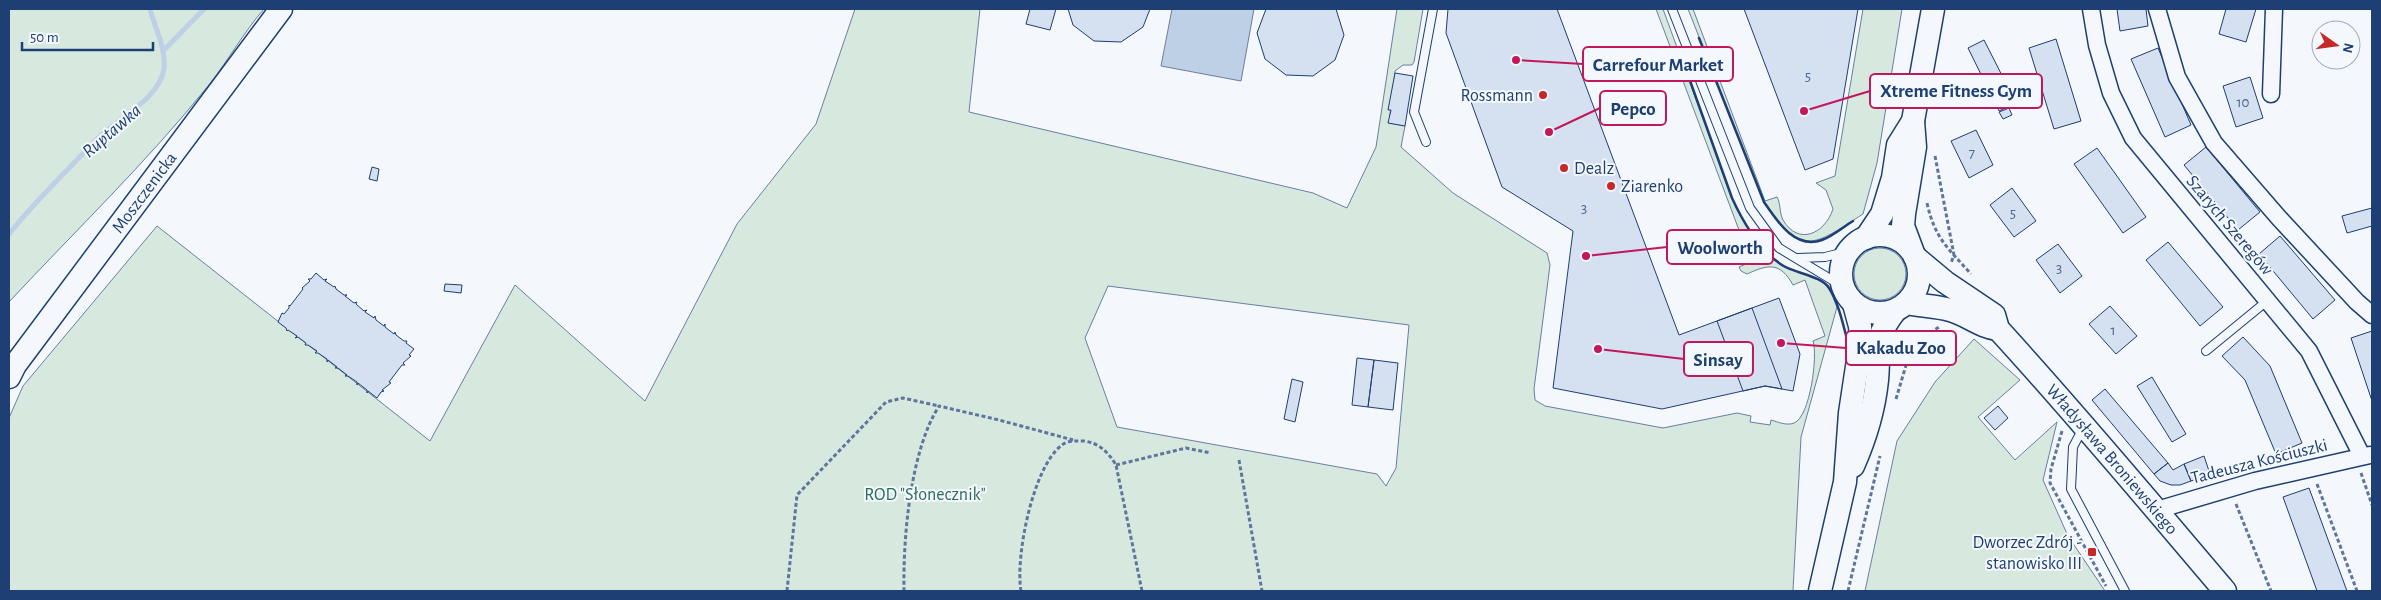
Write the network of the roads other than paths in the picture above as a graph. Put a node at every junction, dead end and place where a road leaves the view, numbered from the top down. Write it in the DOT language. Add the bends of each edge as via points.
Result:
graph roads {
  1 [pos="281,9"];
  2 [pos="1433,9"];
  3 [pos="1672,9"];
  4 [pos="1933,9"];
  5 [pos="2091,9"];
  6 [pos="2156,9"];
  7 [pos="2274,9"];
  8 [pos="2272,94"];
  9 [pos="1913,121"];
  10 [pos="1426,142"];
  11 [pos="1857,245"];
  12 [pos="1913,254"];
  13 [pos="1798,258"];
  14 [pos="1848,295"];
  15 [pos="2267,301"];
  16 [pos="1901,307"];
  17 [pos="2372,315"];
  18 [pos="1998,329"];
  19 [pos="2206,351"];
  20 [pos="9,377"];
  21 [pos="2085,424"];
  22 [pos="2364,459"];
  23 [pos="1845,482"];
  24 [pos="2157,510"];
  25 [pos="1820,591"];
  26 [pos="2125,591"];
  27 [pos="2225,591"];
  1 -- 20 [label="street, Moszczenicka"];
  2 -- 10 [label="lane" via="1414,112"];
  3 -- 13 [label="lane" via="1750,208 1780,248"];
  4 -- 9 [label="street"];
  5 -- 15 [label="street, Szarych Szeregów" via="2097,45 2111,93 2133,138"];
  6 -- 17 [label="street" via="2177,77 2214,143 2279,218"];
  7 -- 8 [label="street"];
  9 -- 11 [label="street" via="1898,145 1893,178 1882,214"];
  9 -- 12 [label="street" via="1915,147 1903,226"];
  11 -- 12 [label="street" via="1887,236 1901,241"];
  11 -- 13 [label="lane" via="1825,257"];
  11 -- 14 [label="street" via="1842,268"];
  12 -- 16 [label="street" via="1920,278 1916,292"];
  12 -- 18 [label="street, Władysława Broniewskiego" via="1945,282 1994,315"];
  13 -- 14 [label="lane"];
  14 -- 16 [label="street" via="1874,313"];
  14 -- 23 [label="street" via="1860,326 1861,340 1853,386"];
  15 -- 19 [label="lane"];
  15 -- 22 [label="street, Szarych Szeregów" via="2309,351"];
  16 -- 18 [label="street" via="1950,310 1985,328"];
  16 -- 23 [label="street" via="1880,334 1871,418"];
  18 -- 21 [label="street, Władysława Broniewskiego"];
  21 -- 24 [label="street, Władysława Broniewskiego"];
  21 -- 26 [label="lane" via="2073,447 2071,490"];
  22 -- 24 [label="street, Tadeusza Kościuszki" via="2256,480"];
  23 -- 25 [label="street"];
  24 -- 27 [label="street, Władysława Broniewskiego"];
}
